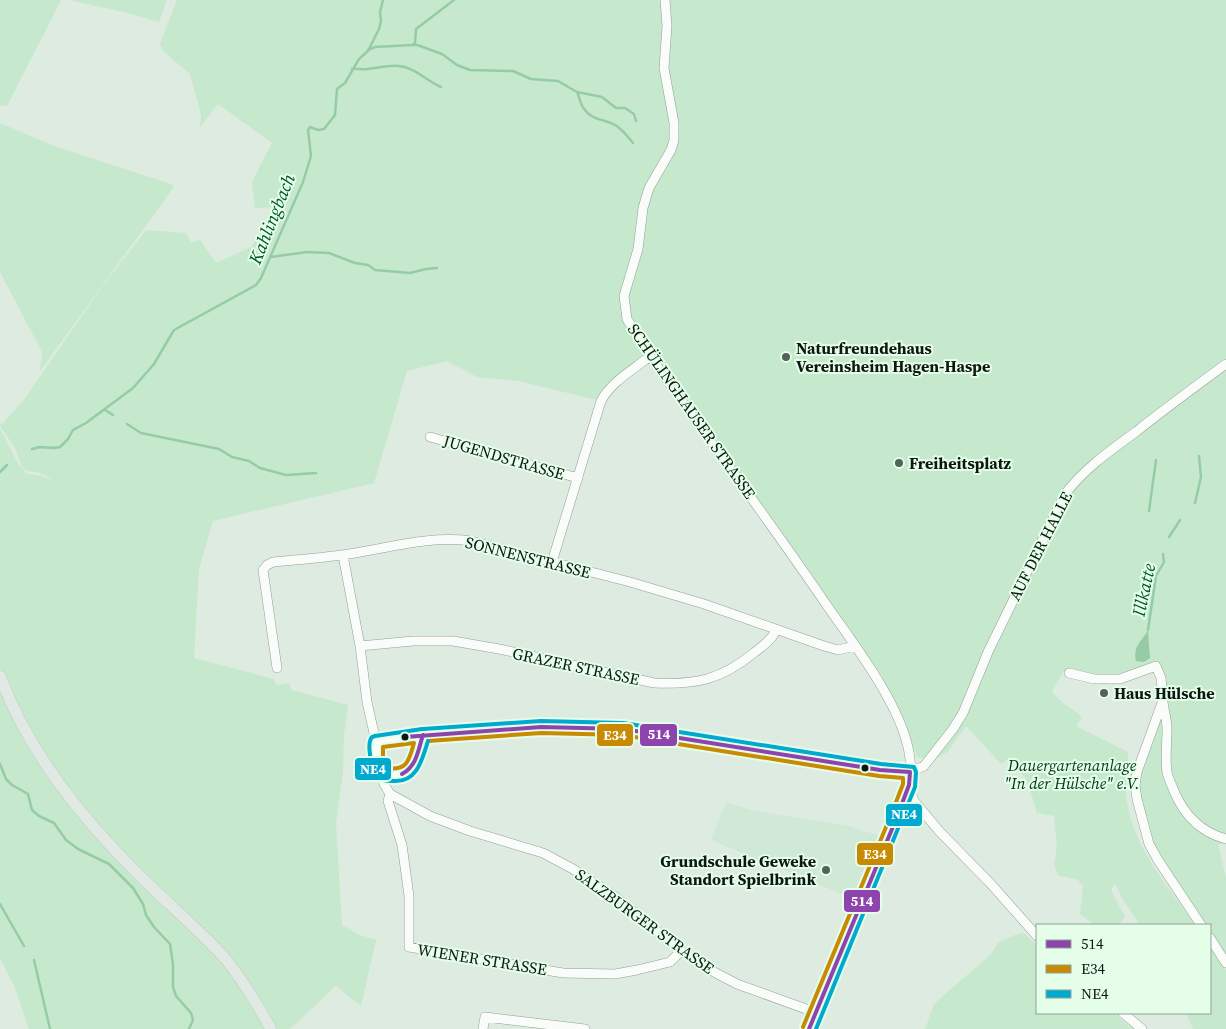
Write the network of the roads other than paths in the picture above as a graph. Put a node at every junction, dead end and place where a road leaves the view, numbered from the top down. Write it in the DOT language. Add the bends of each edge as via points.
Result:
graph roads {
  1 [pos="665,0"];
  2 [pos="650,356"];
  3 [pos="1226,364"];
  4 [pos="430,437"];
  5 [pos="578,478"];
  6 [pos="343,555"];
  7 [pos="552,562"];
  8 [pos="776,631"];
  9 [pos="360,646"];
  10 [pos="855,646"];
  11 [pos="277,668"];
  12 [pos="1069,673"];
  13 [pos="0,676"];
  14 [pos="1163,698"];
  15 [pos="423,735"];
  16 [pos="376,742"];
  17 [pos="910,772"];
  18 [pos="381,774"];
  19 [pos="908,785"];
  20 [pos="390,794"];
  21 [pos="1226,839"];
  22 [pos="1200,924"];
  23 [pos="1036,935"];
  24 [pos="1211,940"];
  25 [pos="681,951"];
  26 [pos="1226,963"];
  27 [pos="817,1013"];
  28 [pos="1124,1014"];
  29 [pos="271,1029"];
  30 [pos="483,1029"];
  31 [pos="585,1029"];
  32 [pos="809,1029"];
  33 [pos="1142,1029"];
  1 -- 2 [label="street, SCHÜLINGHAUSER STRASSE" via="664,68 674,140 649,188 638,249 624,296 628,319"];
  2 -- 5 [label="street, JUGENDSTRASSE" via="614,384 601,401"];
  2 -- 10 [label="street, SCHÜLINGHAUSER STRASSE"];
  3 -- 17 [label="street, AUF DER HALLE" via="1099,459 1065,494 958,721 924,766"];
  4 -- 5 [label="street, JUGENDSTRASSE"];
  5 -- 7 [label="street, JUGENDSTRASSE"];
  6 -- 7 [label="street, SONNENSTRASSE" via="396,545 470,540"];
  6 -- 9 [label="street, WIENER STRASSE"];
  6 -- 11 [label="street, SONNENSTRASSE" via="273,562 264,567"];
  7 -- 8 [label="street, SONNENSTRASSE" via="704,604"];
  8 -- 9 [label="street, GRAZER STRASSE" via="741,664 702,681 680,684 654,683 453,641"];
  8 -- 10 [label="street, SONNENSTRASSE" via="838,650"];
  9 -- 16 [label="street, WIENER STRASSE"];
  10 -- 17 [label="street, SCHÜLINGHAUSER STRASSE" via="881,686 901,726 910,758"];
  12 -- 14 [label="street" via="1094,679 1120,679 1156,666 1162,678"];
  13 -- 29 [label="main road" via="25,731 55,780 92,826 224,958"];
  14 -- 21 [label="street" via="1168,774 1178,800 1195,824 1214,836"];
  14 -- 22 [label="street" via="1138,772 1135,785 1137,799 1149,844"];
  15 -- 16 [label="street"];
  15 -- 17 [label="street" via="541,727 623,729"];
  15 -- 18 [label="street" via="414,763 407,772"];
  16 -- 18 [label="street, WIENER STRASSE"];
  17 -- 19 [label="street, SCHÜLINGHAUSER STRASSE"];
  18 -- 20 [label="street, WIENER STRASSE"];
  19 -- 23 [label="street" via="914,801 940,832"];
  19 -- 27 [label="street, SCHÜLINGHAUSER STRASSE"];
  20 -- 25 [label="street, SALZBURGER STRASSE" via="430,816 543,853 617,898"];
  20 -- 25 [label="street, WIENER STRASSE" via="388,801 402,844 409,896 409,947 586,974 615,974 670,962"];
  24 -- 26 [label="street"];
  25 -- 27 [label="street, SALZBURGER STRASSE" via="737,984"];
  27 -- 32 [label="street, SCHÜLINGHAUSER STRASSE"];
  28 -- 33 [label="street"];
  30 -- 31 [label="street" via="485,1017"];
}
